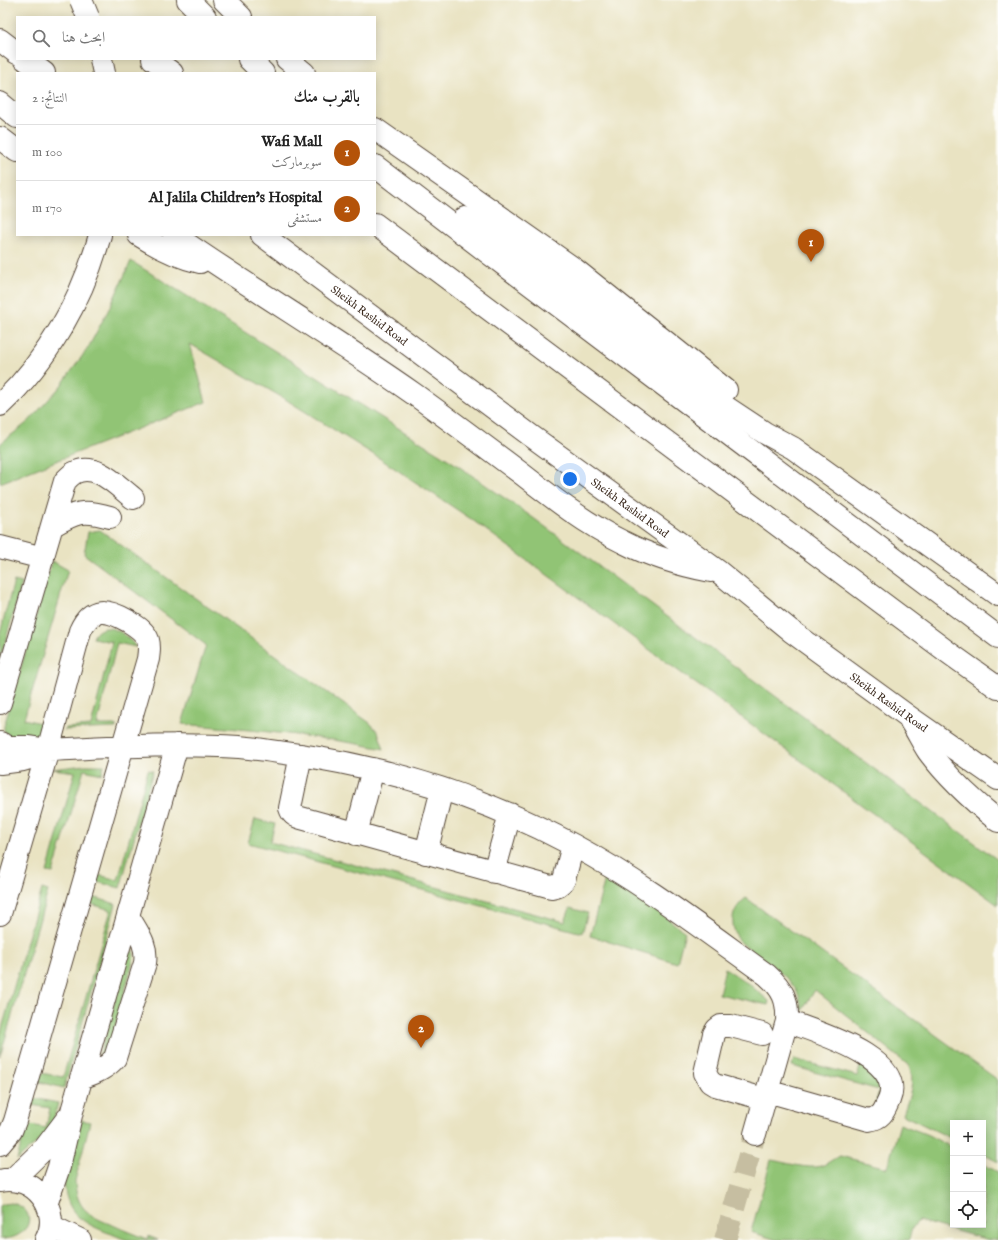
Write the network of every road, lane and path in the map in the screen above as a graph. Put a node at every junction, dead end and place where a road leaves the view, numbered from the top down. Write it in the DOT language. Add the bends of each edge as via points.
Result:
graph roads {
  1 [pos="73,0"];
  2 [pos="81,0"];
  3 [pos="188,0"];
  4 [pos="88,16"];
  5 [pos="95,16"];
  6 [pos="204,16"];
  7 [pos="0,40"];
  8 [pos="16,52"];
  9 [pos="27,60"];
  10 [pos="101,60"];
  11 [pos="154,60"];
  12 [pos="250,60"];
  13 [pos="288,60"];
  14 [pos="43,72"];
  15 [pos="104,72"];
  16 [pos="171,72"];
  17 [pos="263,72"];
  18 [pos="303,72"];
  19 [pos="0,104"];
  20 [pos="16,116"];
  21 [pos="376,129"];
  22 [pos="0,138"];
  23 [pos="16,150"];
  24 [pos="376,166"];
  25 [pos="376,166"];
  26 [pos="376,225"];
  27 [pos="100,236"];
  28 [pos="141,236"];
  29 [pos="175,236"];
  30 [pos="263,236"];
  31 [pos="220,267"];
  32 [pos="0,404"];
  33 [pos="793,448"];
  34 [pos="133,498"];
  35 [pos="110,517"];
  36 [pos="52,526"];
  37 [pos="0,547"];
  38 [pos="43,558"];
  39 [pos="719,572"];
  40 [pos="998,595"];
  41 [pos="998,637"];
  42 [pos="998,688"];
  43 [pos="0,702"];
  44 [pos="909,717"];
  45 [pos="0,743"];
  46 [pos="177,745"];
  47 [pos="123,747"];
  48 [pos="48,750"];
  49 [pos="301,755"];
  50 [pos="0,763"];
  51 [pos="373,769"];
  52 [pos="998,779"];
  53 [pos="442,789"];
  54 [pos="510,814"];
  55 [pos="998,822"];
  56 [pos="356,834"];
  57 [pos="573,845"];
  58 [pos="426,853"];
  59 [pos="494,872"];
  60 [pos="0,914"];
  61 [pos="128,916"];
  62 [pos="787,1021"];
  63 [pos="762,1034"];
  64 [pos="81,1078"];
  65 [pos="766,1095"];
  66 [pos="72,1111"];
  67 [pos="755,1134"];
  68 [pos="0,1144"];
  69 [pos="6,1180"];
  70 [pos="47,1202"];
  71 [pos="48,1233"];
  72 [pos="80,1240"];
  1 -- 5 [label="main road"];
  2 -- 4 [label="main road, bridge"];
  3 -- 6 [label="main road"];
  7 -- 8 [label="main road"];
  9 -- 14 [label="main road"];
  10 -- 15 [label="main road"];
  11 -- 16 [label="main road"];
  12 -- 17 [label="main road"];
  13 -- 18 [label="main road"];
  19 -- 20 [label="main road"];
  21 -- 33 [label="main road" via="593,283 758,416"];
  22 -- 23 [label="main road"];
  24 -- 33 [label="main road" via="500,241 617,325 712,398 758,429"];
  25 -- 41 [label="main road"];
  26 -- 42 [label="main road"];
  27 -- 32 [label="main road" via="72,308 41,357"];
  28 -- 31 [label="main road" via="174,253"];
  29 -- 31 [label="main road"];
  30 -- 39 [label="main road, Sheikh Rashid Road"];
  31 -- 39 [label="main road" via="413,394 581,518 647,553 677,563"];
  33 -- 40 [label="main road"];
  34 -- 36 [label="main road" via="96,471 85,469 74,473 65,481"];
  35 -- 36 [label="main road" via="86,512 75,514"];
  36 -- 38 [label="main road"];
  37 -- 38 [label="main road"];
  38 -- 43 [label="main road"];
  39 -- 44 [label="main road, Sheikh Rashid Road" via="791,631"];
  44 -- 52 [label="main road, Sheikh Rashid Road"];
  44 -- 55 [label="main road" via="927,750 950,779"];
  45 -- 48 [label="main road" via="9,747"];
  46 -- 47 [label="main road"];
  46 -- 49 [label="main road" via="240,748"];
  46 -- 61 [label="main road"];
  47 -- 48 [label="main road"];
  47 -- 48 [label="main road" via="150,650 148,640 136,625 104,611 84,620"];
  47 -- 68 [label="main road" via="15,1121 11,1131"];
  48 -- 50 [label="main road" via="32,758"];
  48 -- 60 [label="main road"];
  49 -- 51 [label="main road"];
  49 -- 56 [label="main road" via="290,802 292,813 295,817"];
  51 -- 53 [label="main road"];
  51 -- 56 [label="main road"];
  53 -- 54 [label="main road"];
  53 -- 58 [label="main road"];
  54 -- 57 [label="main road"];
  54 -- 59 [label="main road"];
  56 -- 58 [label="main road"];
  57 -- 59 [label="main road" via="564,880 557,886 551,887"];
  57 -- 62 [label="main road" via="634,881 767,975 777,984 784,997"];
  58 -- 59 [label="main road"];
  61 -- 64 [label="main road"];
  61 -- 64 [label="main road" via="145,946 145,963 115,1058 101,1070"];
  62 -- 65 [label="main road"];
  62 -- 65 [label="main road" via="839,1041 866,1055 885,1070 890,1078 890,1096 880,1117 869,1120"];
  63 -- 65 [label="main road" via="721,1026 714,1034 705,1073 710,1082 716,1085"];
  64 -- 66 [label="main road"];
  65 -- 67 [label="main road"];
  66 -- 69 [label="main road" via="45,1148"];
  66 -- 70 [label="main road" via="62,1155"];
  69 -- 70 [label="main road" via="26,1183 38,1191"];
  70 -- 71 [label="main road" via="50,1214"];
  71 -- 72 [label="main road"];
}
